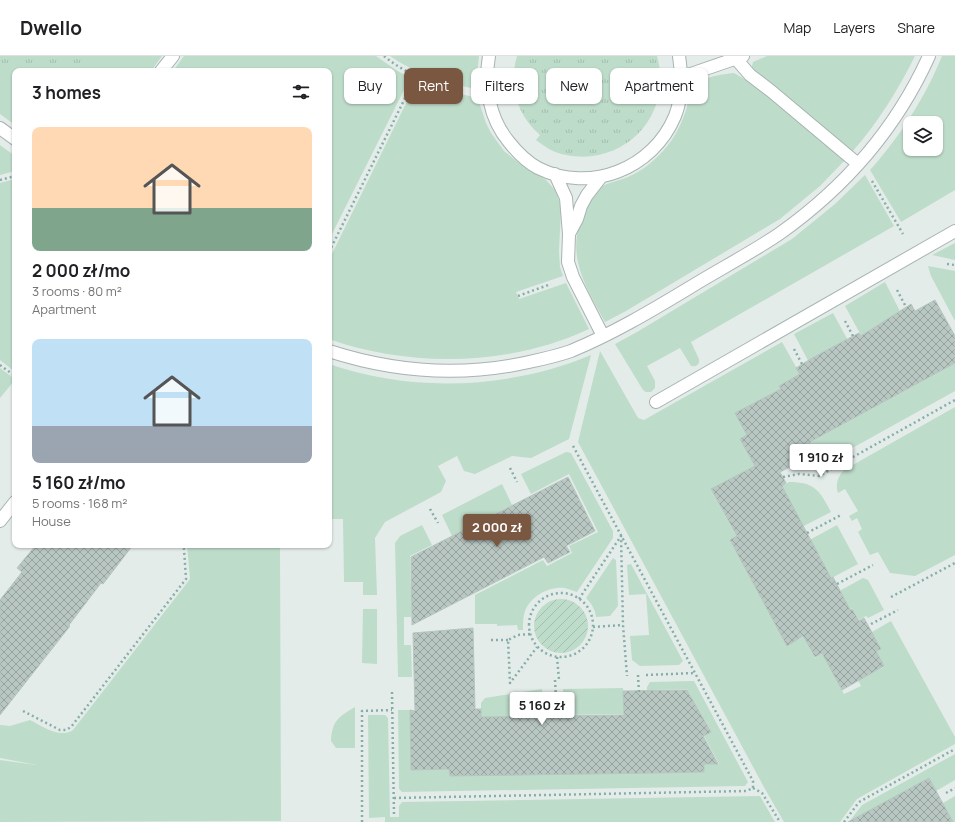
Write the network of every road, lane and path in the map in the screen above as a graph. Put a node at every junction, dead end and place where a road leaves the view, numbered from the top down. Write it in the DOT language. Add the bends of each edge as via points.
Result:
graph roads {
  1 [pos="173,56"];
  2 [pos="384,56"];
  3 [pos="489,56"];
  4 [pos="679,56"];
  5 [pos="928,56"];
  6 [pos="740,58"];
  7 [pos="163,68"];
  8 [pos="487,68"];
  9 [pos="681,68"];
  10 [pos="708,68"];
  11 [pos="404,69"];
  12 [pos="404,100"];
  13 [pos="491,104"];
  14 [pos="678,104"];
  15 [pos="0,128"];
  16 [pos="12,137"];
  17 [pos="858,164"];
  18 [pos="556,174"];
  19 [pos="12,177"];
  20 [pos="601,177"];
  21 [pos="0,180"];
  22 [pos="955,231"];
  23 [pos="569,234"];
  24 [pos="332,246"];
  25 [pos="915,254"];
  26 [pos="573,277"];
  27 [pos="518,296"];
  28 [pos="603,336"];
  29 [pos="332,352"];
  30 [pos="0,365"];
  31 [pos="12,374"];
  32 [pos="955,400"];
  33 [pos="656,402"];
  34 [pos="572,444"];
  35 [pos="510,468"];
  36 [pos="783,477"];
  37 [pos="517,482"];
  38 [pos="12,506"];
  39 [pos="430,509"];
  40 [pos="841,515"];
  41 [pos="0,521"];
  42 [pos="438,523"];
  43 [pos="807,533"];
  44 [pos="621,536"];
  45 [pos="183,548"];
  46 [pos="955,563"];
  47 [pos="873,565"];
  48 [pos="837,584"];
  49 [pos="891,597"];
  50 [pos="579,599"];
  51 [pos="898,610"];
  52 [pos="871,624"];
  53 [pos="623,625"];
  54 [pos="593,627"];
  55 [pos="530,634"];
  56 [pos="491,640"];
  57 [pos="508,640"];
  58 [pos="537,647"];
  59 [pos="557,657"];
  60 [pos="695,673"];
  61 [pos="638,675"];
  62 [pos="646,675"];
  63 [pos="627,676"];
  64 [pos="392,692"];
  65 [pos="639,693"];
  66 [pos="556,698"];
  67 [pos="392,710"];
  68 [pos="23,711"];
  69 [pos="955,749"];
  70 [pos="753,788"];
  71 [pos="955,788"];
  72 [pos="946,793"];
  73 [pos="394,798"];
  74 [pos="394,815"];
  75 [pos="362,822"];
  76 [pos="780,822"];
  77 [pos="844,822"];
  1 -- 7 [label="street"];
  2 -- 11 [label="path"];
  3 -- 8 [label="street"];
  4 -- 9 [label="street"];
  5 -- 17 [label="street" via="904,103 876,144"];
  6 -- 10 [label="street"];
  6 -- 17 [label="street" via="750,75"];
  12 -- 24 [label="path"];
  13 -- 18 [label="street" via="495,120 510,144 538,168"];
  14 -- 20 [label="street" via="675,116 662,139 646,155 626,169"];
  15 -- 16 [label="street"];
  17 -- 25 [label="path" via="867,173"];
  17 -- 28 [label="street" via="824,198 777,235"];
  18 -- 20 [label="street"];
  18 -- 23 [label="street" via="566,198"];
  19 -- 21 [label="path"];
  20 -- 23 [label="street" via="587,195"];
  22 -- 25 [label="street"];
  23 -- 26 [label="street" via="568,262"];
  25 -- 33 [label="street"];
  26 -- 27 [label="path"];
  26 -- 28 [label="street"];
  28 -- 29 [label="street" via="549,357 469,370 400,368 364,362"];
  30 -- 31 [label="path"];
  32 -- 36 [label="path" via="819,476 799,474"];
  34 -- 44 [label="path"];
  35 -- 37 [label="path"];
  38 -- 41 [label="street"];
  39 -- 42 [label="path"];
  40 -- 43 [label="path"];
  44 -- 50 [label="path"];
  44 -- 53 [label="path"];
  44 -- 60 [label="path"];
  45 -- 68 [label="path" via="186,579 70,727 60,730"];
  46 -- 49 [label="path"];
  47 -- 48 [label="path"];
  50 -- 54 [label="path" via="590,611"];
  50 -- 55 [label="path" via="563,593 546,597 533,609 530,617"];
  51 -- 52 [label="path"];
  53 -- 54 [label="path"];
  53 -- 63 [label="path"];
  54 -- 59 [label="path" via="582,650 566,657"];
  55 -- 57 [label="path" via="518,635"];
  55 -- 58 [label="path"];
  56 -- 57 [label="path"];
  57 -- 58 [label="path" via="510,683"];
  58 -- 59 [label="path"];
  59 -- 66 [label="path"];
  60 -- 62 [label="path"];
  60 -- 70 [label="path" via="754,781"];
  61 -- 65 [label="path"];
  64 -- 67 [label="path"];
  67 -- 73 [label="path"];
  67 -- 75 [label="path" via="362,711"];
  69 -- 77 [label="path" via="859,802"];
  70 -- 73 [label="path" via="746,791"];
  70 -- 76 [label="path" via="762,793"];
  71 -- 72 [label="path"];
  73 -- 74 [label="path"];
}
